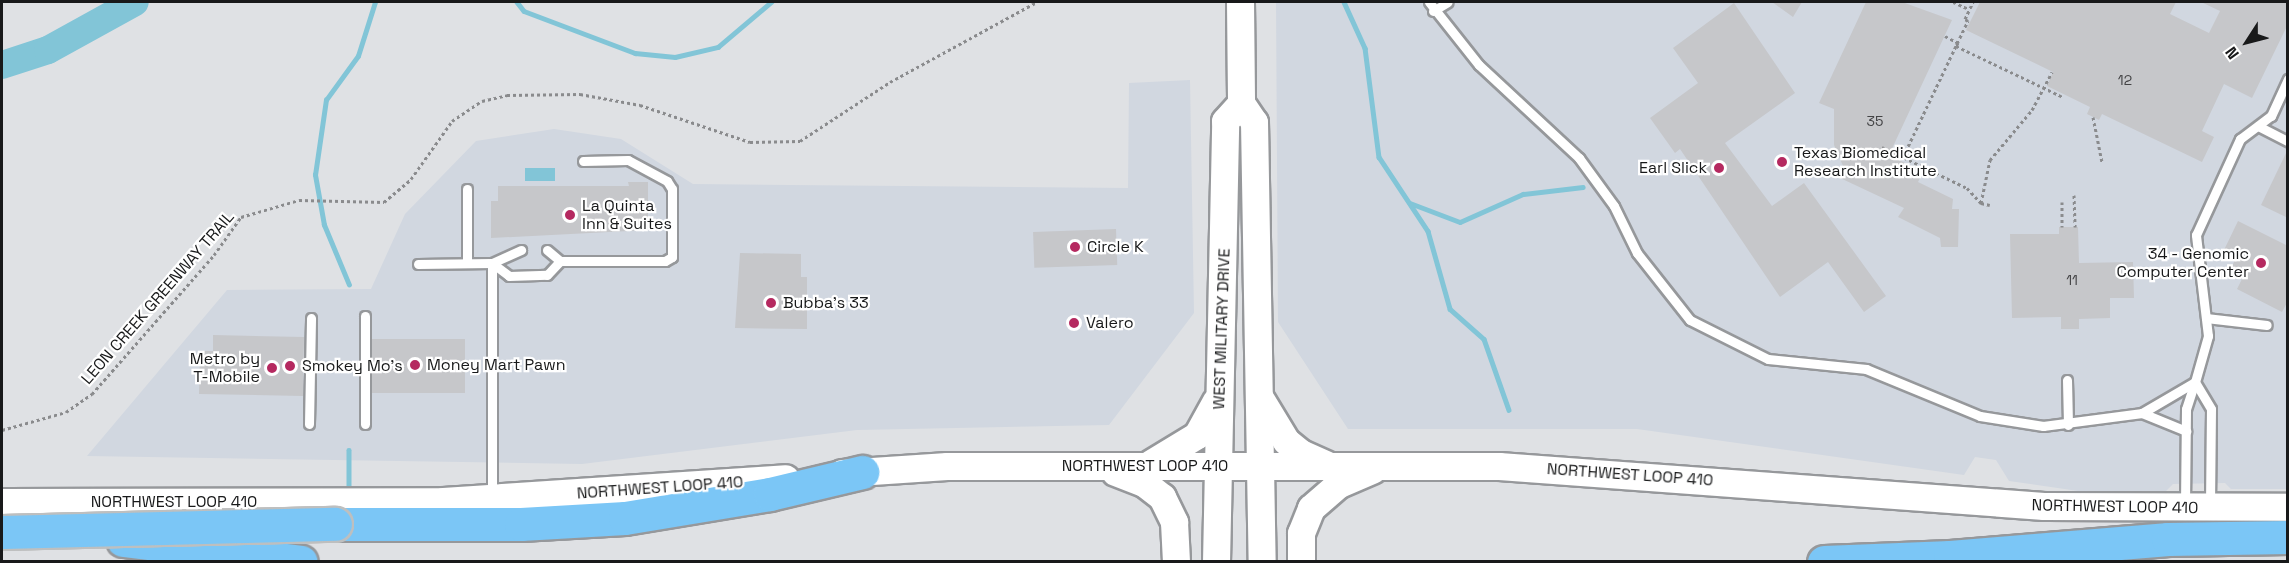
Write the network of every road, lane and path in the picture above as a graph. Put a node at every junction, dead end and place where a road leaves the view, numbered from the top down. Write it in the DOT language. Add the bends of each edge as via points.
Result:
graph roads {
  1 [pos="1037,2"];
  2 [pos="1240,2"];
  3 [pos="1428,2"];
  4 [pos="1448,2"];
  5 [pos="1953,2"];
  6 [pos="1973,2"];
  7 [pos="1969,9"];
  8 [pos="1433,11"];
  9 [pos="1945,36"];
  10 [pos="1958,43"];
  11 [pos="2052,72"];
  12 [pos="2288,79"];
  13 [pos="2045,88"];
  14 [pos="2063,97"];
  15 [pos="1241,103"];
  16 [pos="2093,117"];
  17 [pos="2258,126"];
  18 [pos="2288,141"];
  19 [pos="1882,147"];
  20 [pos="1903,157"];
  21 [pos="583,161"];
  22 [pos="2102,162"];
  23 [pos="467,189"];
  24 [pos="2074,195"];
  25 [pos="2062,202"];
  26 [pos="1981,203"];
  27 [pos="1989,205"];
  28 [pos="2062,227"];
  29 [pos="2075,227"];
  30 [pos="521,250"];
  31 [pos="547,250"];
  32 [pos="560,261"];
  33 [pos="467,263"];
  34 [pos="492,263"];
  35 [pos="418,264"];
  36 [pos="365,316"];
  37 [pos="311,318"];
  38 [pos="2206,318"];
  39 [pos="2267,325"];
  40 [pos="2067,380"];
  41 [pos="1220,382"];
  42 [pos="2195,382"];
  43 [pos="1258,393"];
  44 [pos="2142,413"];
  45 [pos="309,424"];
  46 [pos="365,424"];
  47 [pos="2068,425"];
  48 [pos="2,430"];
  49 [pos="2186,431"];
  50 [pos="1099,466"];
  51 [pos="1144,466"];
  52 [pos="1333,466"];
  53 [pos="1388,466"];
  54 [pos="1217,467"];
  55 [pos="1260,467"];
  56 [pos="862,472"];
  57 [pos="492,499"];
  58 [pos="2,502"];
  59 [pos="2288,507"];
  60 [pos="2197,509"];
  61 [pos="2,531"];
  62 [pos="2288,537"];
  63 [pos="301,561"];
  64 [pos="1176,561"];
  65 [pos="1216,561"];
  66 [pos="1262,561"];
  67 [pos="1301,561"];
  68 [pos="1824,561"];
  1 -- 48 [label="path, LEON CREEK GREENWAY TRAIL" via="890,82 800,141 750,142 640,105 580,94 507,95 482,101 452,121 397,194 384,202 299,200 241,217 214,255 92,394 66,412"];
  2 -- 15 [label="main road, WEST MILITARY DRIVE"];
  3 -- 8 [label="lane"];
  4 -- 8 [label="lane"];
  5 -- 7 [label="path"];
  6 -- 7 [label="path"];
  7 -- 10 [label="path"];
  8 -- 47 [label="lane" via="1479,65 1579,158 1614,206 1636,253 1690,320 1732,345 1768,359 1866,369 1980,416"];
  9 -- 10 [label="path"];
  10 -- 13 [label="path" via="1956,46"];
  10 -- 20 [label="path"];
  11 -- 13 [label="path"];
  12 -- 17 [label="lane" via="2271,116"];
  13 -- 14 [label="path"];
  13 -- 26 [label="path" via="1990,160"];
  15 -- 41 [label="main road, WEST MILITARY DRIVE" via="1225,121"];
  15 -- 43 [label="main road, WEST MILITARY DRIVE" via="1254,122"];
  16 -- 22 [label="path"];
  17 -- 18 [label="lane"];
  17 -- 38 [label="lane" via="2240,139 2196,235"];
  19 -- 20 [label="path"];
  20 -- 26 [label="path" via="1967,188"];
  21 -- 32 [label="lane" via="628,160 667,181 672,189 672,257 665,261"];
  23 -- 33 [label="lane"];
  24 -- 29 [label="path"];
  25 -- 28 [label="path"];
  26 -- 27 [label="path"];
  30 -- 34 [label="lane"];
  31 -- 32 [label="lane"];
  32 -- 34 [label="lane" via="548,275 509,276"];
  33 -- 34 [label="lane"];
  33 -- 35 [label="lane"];
  34 -- 57 [label="lane"];
  36 -- 46 [label="lane"];
  37 -- 45 [label="lane"];
  38 -- 39 [label="lane"];
  38 -- 42 [label="lane" via="2208,336"];
  40 -- 47 [label="lane"];
  41 -- 51 [label="main road" via="1213,410 1197,435 1181,449"];
  41 -- 54 [label="main road, WEST MILITARY DRIVE"];
  42 -- 44 [label="lane"];
  42 -- 49 [label="lane" via="2186,409"];
  42 -- 60 [label="lane" via="2211,409"];
  43 -- 52 [label="main road" via="1286,441 1307,457"];
  43 -- 55 [label="main road, WEST MILITARY DRIVE"];
  44 -- 47 [label="lane"];
  44 -- 49 [label="lane"];
  49 -- 60 [label="lane"];
  50 -- 51 [label="main road, NORTHWEST LOOP 410"];
  50 -- 56 [label="main road, NORTHWEST LOOP 410" via="947,466"];
  50 -- 64 [label="main road" via="1137,479 1162,497 1174,522"];
  51 -- 54 [label="main road, NORTHWEST LOOP 410"];
  52 -- 53 [label="main road, NORTHWEST LOOP 410"];
  52 -- 55 [label="main road, NORTHWEST LOOP 410"];
  53 -- 60 [label="main road, NORTHWEST LOOP 410" via="1547,469 2044,506"];
  53 -- 67 [label="main road" via="1339,484 1317,502 1303,524"];
  54 -- 55 [label="main road, NORTHWEST LOOP 410"];
  54 -- 65 [label="main road, WEST MILITARY DRIVE"];
  55 -- 66 [label="main road, WEST MILITARY DRIVE"];
  56 -- 57 [label="main road, NORTHWEST LOOP 410"];
  56 -- 61 [label="highway, bridge" via="770,494 613,519"];
  57 -- 58 [label="main road, NORTHWEST LOOP 410"];
  59 -- 60 [label="main road, NORTHWEST LOOP 410"];
  61 -- 63 [label="highway"];
  62 -- 68 [label="highway" via="2148,540 1950,557"];
}
